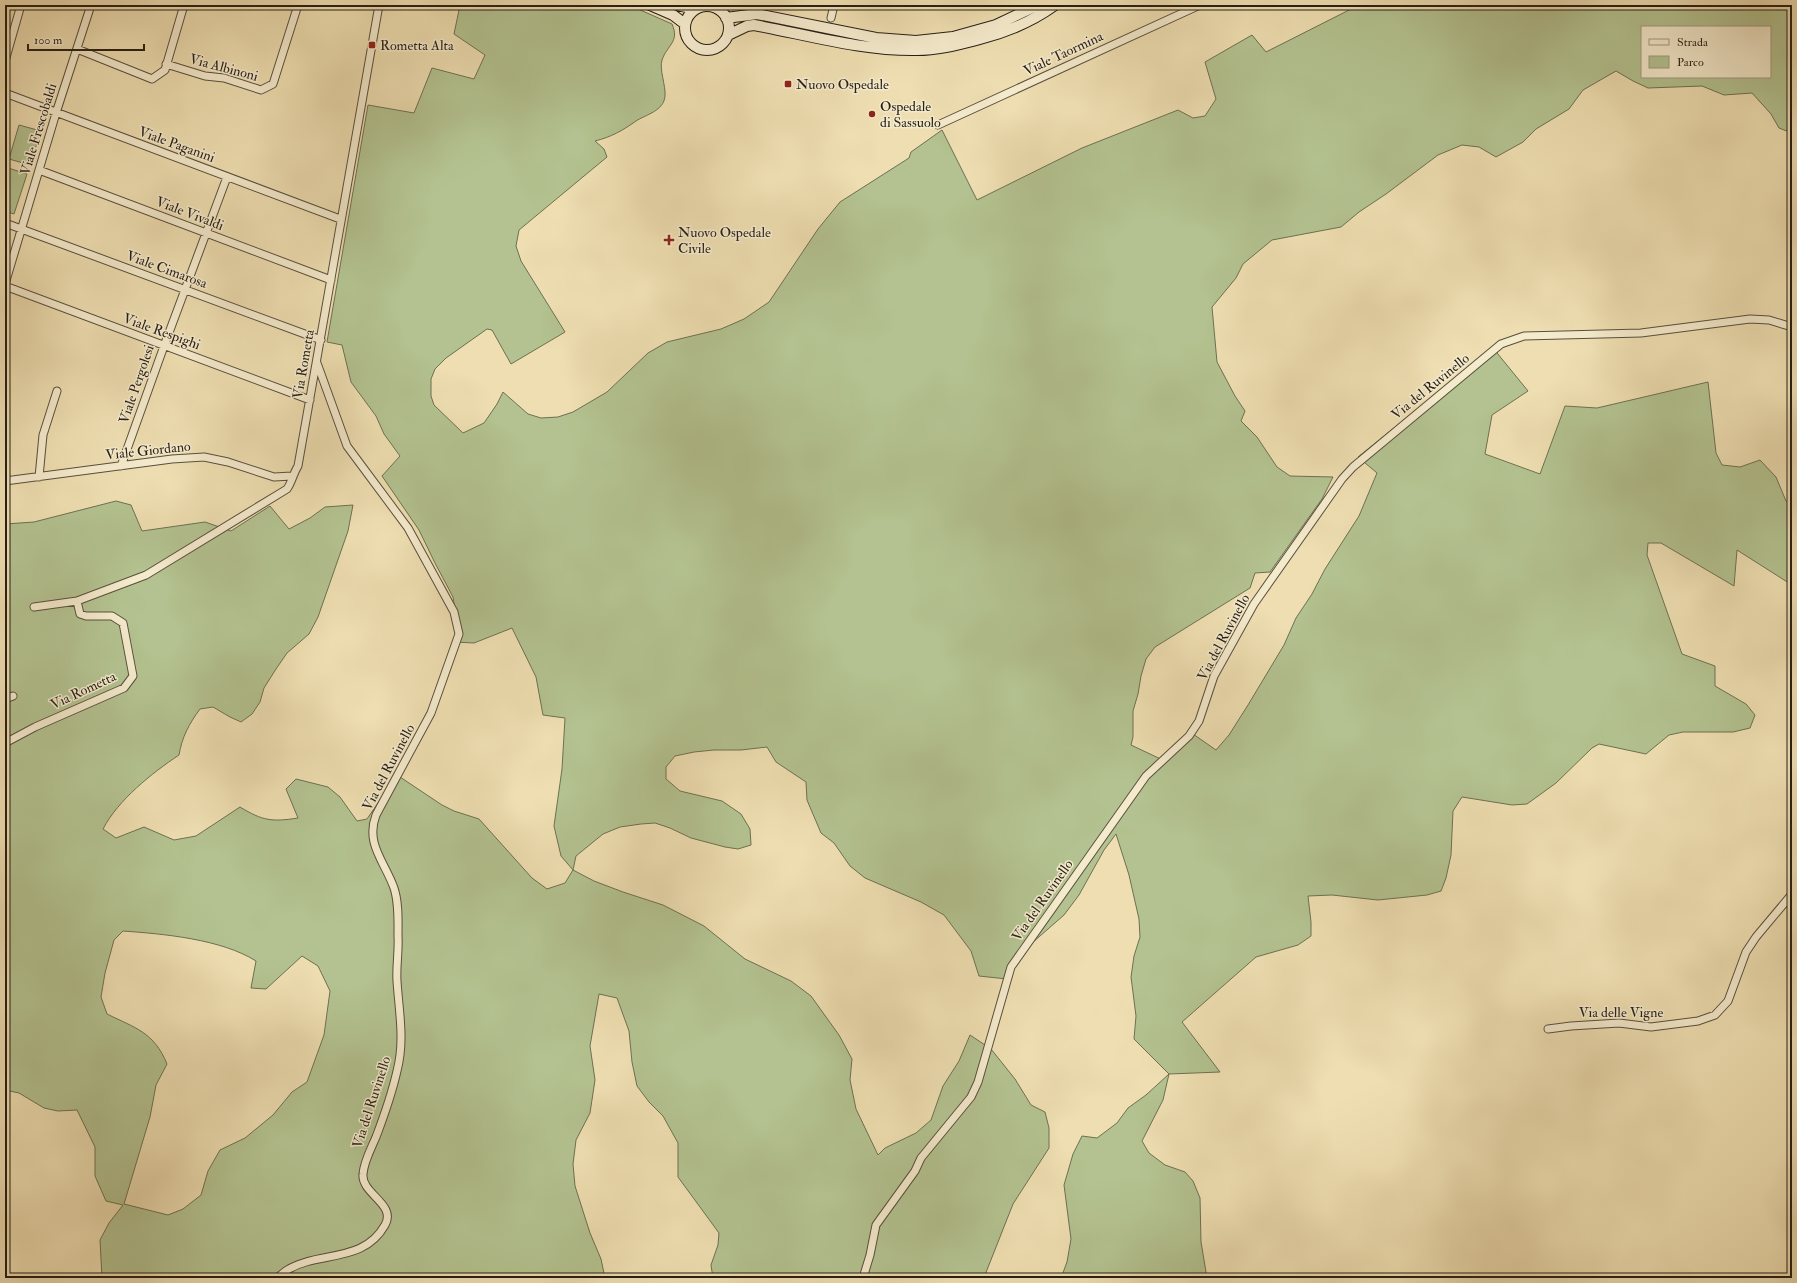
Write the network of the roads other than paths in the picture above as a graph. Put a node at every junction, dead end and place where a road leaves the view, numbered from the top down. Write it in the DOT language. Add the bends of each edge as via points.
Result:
graph roads {
  1 [pos="22,5"];
  2 [pos="91,5"];
  3 [pos="184,5"];
  4 [pos="298,5"];
  5 [pos="379,5"];
  6 [pos="650,5"];
  7 [pos="677,5"];
  8 [pos="834,5"];
  9 [pos="1038,5"];
  10 [pos="1055,5"];
  11 [pos="1200,5"];
  12 [pos="696,9"];
  13 [pos="726,18"];
  14 [pos="831,18"];
  15 [pos="685,24"];
  16 [pos="728,35"];
  17 [pos="77,49"];
  18 [pos="5,61"];
  19 [pos="166,64"];
  20 [pos="5,93"];
  21 [pos="56,113"];
  22 [pos="938,125"];
  23 [pos="40,170"];
  24 [pos="227,176"];
  25 [pos="340,219"];
  26 [pos="5,223"];
  27 [pos="21,229"];
  28 [pos="206,233"];
  29 [pos="331,280"];
  30 [pos="5,285"];
  31 [pos="185,290"];
  32 [pos="1792,327"];
  33 [pos="321,340"];
  34 [pos="164,346"];
  35 [pos="317,364"];
  36 [pos="57,391"];
  37 [pos="310,400"];
  38 [pos="121,466"];
  39 [pos="292,476"];
  40 [pos="39,477"];
  41 [pos="5,481"];
  42 [pos="77,601"];
  43 [pos="34,607"];
  44 [pos="13,696"];
  45 [pos="5,699"];
  46 [pos="5,743"];
  47 [pos="1792,894"];
  48 [pos="1548,1029"];
  49 [pos="277,1278"];
  50 [pos="863,1278"];
  1 -- 18 [label="street"];
  2 -- 17 [label="street, Viale Frescobaldi"];
  3 -- 19 [label="street"];
  4 -- 19 [label="street, Via Albinoni" via="273,84 261,90"];
  5 -- 25 [label="street, Via Rometta"];
  6 -- 15 [label="main road" via="673,15"];
  7 -- 12 [label="main road"];
  8 -- 14 [label="street"];
  9 -- 13 [label="main road" via="996,25 953,36 916,40 876,38 757,14"];
  10 -- 16 [label="main road" via="1002,33 955,46 928,50 875,48 754,25"];
  11 -- 22 [label="street, Viale Taormina"];
  12 -- 13 [label="main road" via="704,6 713,7 721,11"];
  12 -- 15 [label="main road"];
  13 -- 16 [label="main road" via="729,26"];
  15 -- 16 [label="main road" via="688,39 694,46 703,50 713,50 726,40"];
  17 -- 19 [label="street" via="152,79 165,70"];
  17 -- 21 [label="street, Viale Frescobaldi"];
  20 -- 21 [label="street, Viale Paganini"];
  21 -- 23 [label="street, Viale Frescobaldi"];
  21 -- 24 [label="street, Viale Paganini"];
  23 -- 27 [label="street, Viale Frescobaldi"];
  23 -- 28 [label="street, Viale Vivaldi"];
  24 -- 25 [label="street, Viale Paganini"];
  24 -- 28 [label="street, Viale Pergolesi"];
  25 -- 29 [label="street, Via Rometta"];
  26 -- 27 [label="street, Viale Cimarosa"];
  27 -- 30 [label="street, Viale Frescobaldi"];
  27 -- 31 [label="street, Viale Cimarosa"];
  28 -- 29 [label="street, Viale Vivaldi"];
  28 -- 31 [label="street, Viale Pergolesi"];
  29 -- 33 [label="street, Via Rometta"];
  30 -- 34 [label="street, Viale Respighi"];
  31 -- 33 [label="street, Viale Cimarosa"];
  31 -- 34 [label="street, Viale Pergolesi"];
  32 -- 50 [label="street, Via del Ruvinello" via="1770,320 1750,319 1641,333 1524,336 1502,344 1342,478 1254,604 1214,676 1196,726 1189,736 1146,776 1011,967 972,1097 921,1158 915,1171 876,1225"];
  33 -- 35 [label="street, Via Rometta"];
  34 -- 37 [label="street, Viale Respighi"];
  34 -- 38 [label="street, Viale Pergolesi"];
  35 -- 37 [label="street, Via Rometta"];
  35 -- 49 [label="street, Via del Ruvinello" via="347,446 408,528 454,612 458,634 431,712 372,825 375,847 394,888 396,902 397,981 402,1042 397,1072 365,1163 363,1176 368,1190 386,1208 388,1217 385,1225 372,1240 360,1248 350,1253 307,1262"];
  36 -- 40 [label="street" via="43,435"];
  37 -- 39 [label="street, Via Rometta" via="298,466"];
  38 -- 39 [label="street, Viale Giordano" via="204,457 274,477"];
  38 -- 40 [label="street, Viale Giordano"];
  39 -- 42 [label="street, Via Rometta" via="292,482 287,490 146,575"];
  40 -- 41 [label="street, Viale Giordano"];
  42 -- 43 [label="street, Via Rometta"];
  42 -- 46 [label="street, Via Rometta" via="80,614 112,616 123,623 133,676 124,688"];
  44 -- 45 [label="street"];
  47 -- 48 [label="street, Via delle Vigne" via="1746,952 1728,1000 1715,1015 1698,1022 1651,1027 1619,1023"];
}
